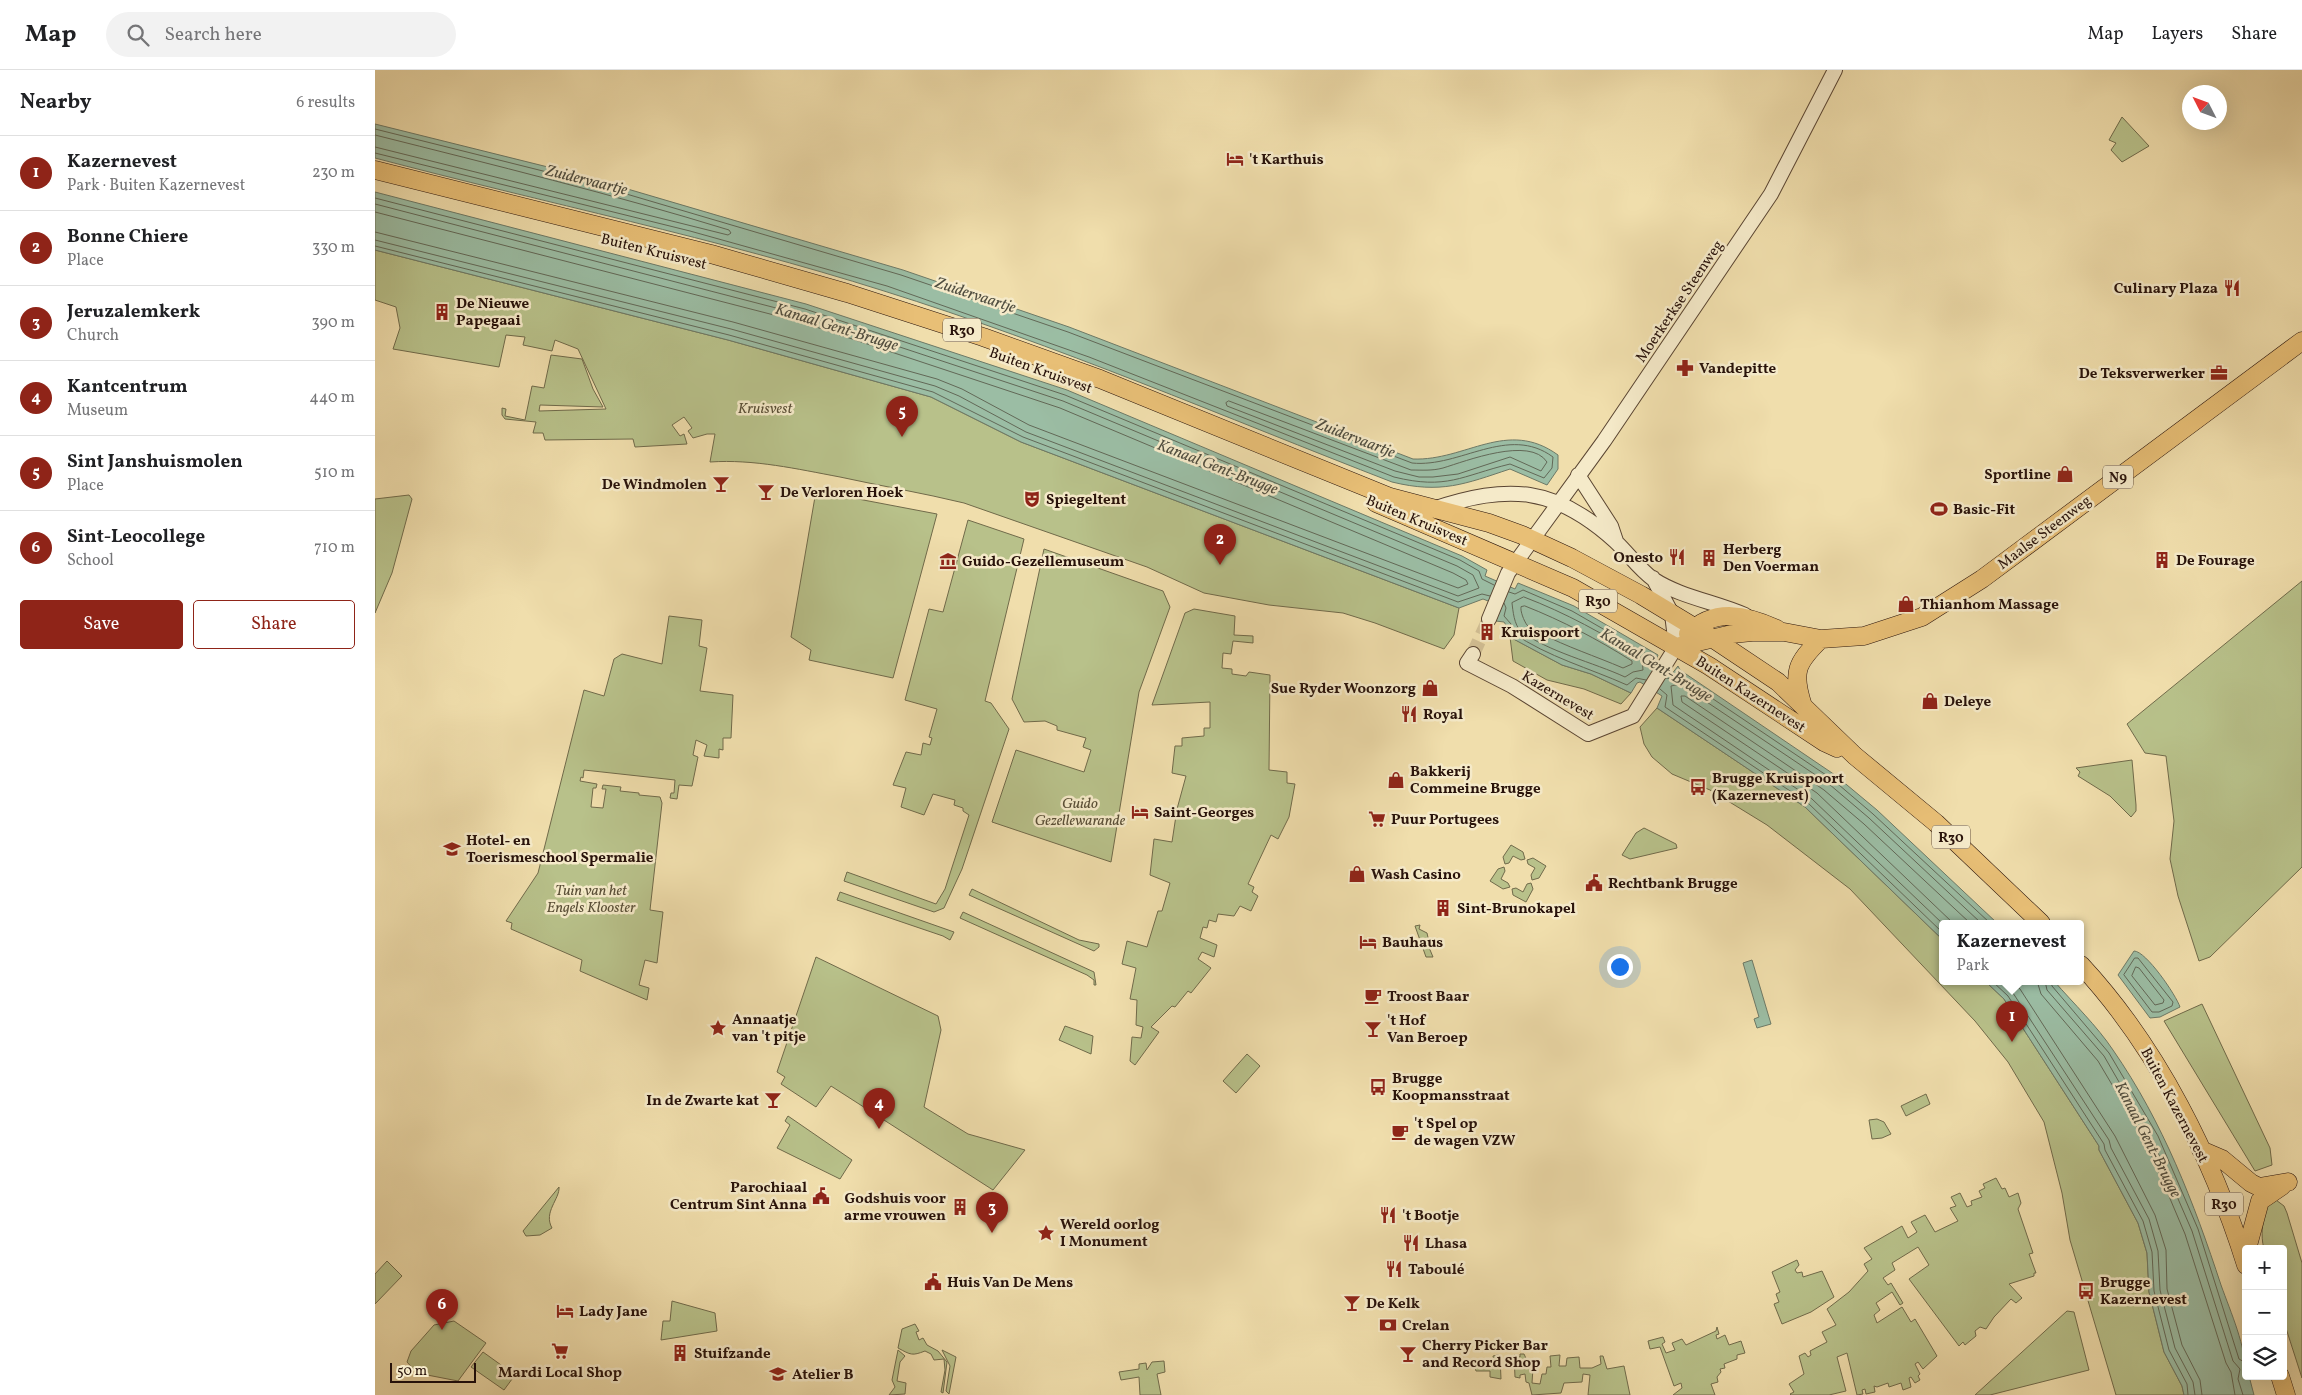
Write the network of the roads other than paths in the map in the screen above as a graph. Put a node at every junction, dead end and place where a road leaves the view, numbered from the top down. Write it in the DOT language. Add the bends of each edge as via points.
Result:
graph roads {
  1 [pos="1835,70"];
  2 [pos="375,170"];
  3 [pos="375,181"];
  4 [pos="2302,341"];
  5 [pos="1577,475"];
  6 [pos="1558,503"];
  7 [pos="1433,509"];
  8 [pos="1532,540"];
  9 [pos="1616,542"];
  10 [pos="1516,562"];
  11 [pos="1653,578"];
  12 [pos="1672,614"];
  13 [pos="1489,619"];
  14 [pos="1755,619"];
  15 [pos="1695,627"];
  16 [pos="1784,632"];
  17 [pos="1712,638"];
  18 [pos="1821,638"];
  19 [pos="1671,654"];
  20 [pos="1470,659"];
  21 [pos="1804,708"];
  22 [pos="1855,756"];
  23 [pos="2038,920"];
  24 [pos="2084,969"];
  25 [pos="2201,1150"];
  26 [pos="2249,1245"];
  27 [pos="2242,1247"];
  28 [pos="2281,1380"];
  29 [pos="2286,1395"];
  1 -- 5 [label="street, Moerkerkse Steenweg" via="1771,194 1679,332"];
  2 -- 7 [label="main road, Buiten Kruisvest / R30" via="711,254 856,296 1100,379 1390,497"];
  3 -- 10 [label="main road, Buiten Kruisvest / R30" via="708,264 963,342 1141,406"];
  4 -- 18 [label="main road, Maalse Steenweg / N9" via="1942,606 1909,623 1864,636"];
  5 -- 6 [label="street, Moerkerkse Steenweg"];
  5 -- 9 [label="street" via="1611,526"];
  6 -- 7 [label="street, Buiten Kruisvest" via="1528,493 1511,493 1453,502"];
  6 -- 8 [label="street, Moerkerkse Steenweg"];
  6 -- 9 [label="street" via="1585,518"];
  7 -- 8 [label="main road, Buiten Kruisvest / R30" via="1489,523"];
  8 -- 10 [label="street, Moerkerkse Steenweg"];
  8 -- 12 [label="main road, R30" via="1611,578"];
  9 -- 11 [label="street"];
  10 -- 13 [label="street, Moerkerkse Steenweg"];
  10 -- 19 [label="main road, R30" via="1573,588"];
  11 -- 12 [label="street"];
  11 -- 14 [label="street, Maalse Steenweg" via="1678,592"];
  12 -- 15 [label="main road, R30"];
  12 -- 19 [label="street"];
  14 -- 15 [label="main road, Maalse Steenweg / N9" via="1722,616 1704,620"];
  14 -- 16 [label="main road, Maalse Steenweg / N9"];
  15 -- 17 [label="main road, Buiten Kazernevest / R30"];
  15 -- 19 [label="main road, N9"];
  16 -- 17 [label="main road, Maalse Steenweg / N9" via="1745,632"];
  16 -- 18 [label="main road, Maalse Steenweg / N9"];
  17 -- 19 [label="main road, N9"];
  17 -- 21 [label="main road, Buiten Kazernevest / R30" via="1777,682"];
  18 -- 21 [label="main road" via="1798,665 1797,683"];
  19 -- 20 [label="street, Kazernevest" via="1633,716 1588,734"];
  19 -- 22 [label="main road, Buiten Kazernevest / R30" via="1749,691 1824,742"];
  21 -- 22 [label="main road, Buiten Kazernevest / R30"];
  22 -- 23 [label="main road, Buiten Kazernevest / R30" via="1936,824"];
  24 -- 25 [label="main road, Buiten Kazernevest / R30" via="2128,1022"];
  25 -- 26 [label="main road, R30" via="2222,1159 2259,1187 2288,1182 2259,1201"];
  25 -- 27 [label="main road, Buiten Kazernevest / R30"];
  28 -- 29 [label="main road"];
}
